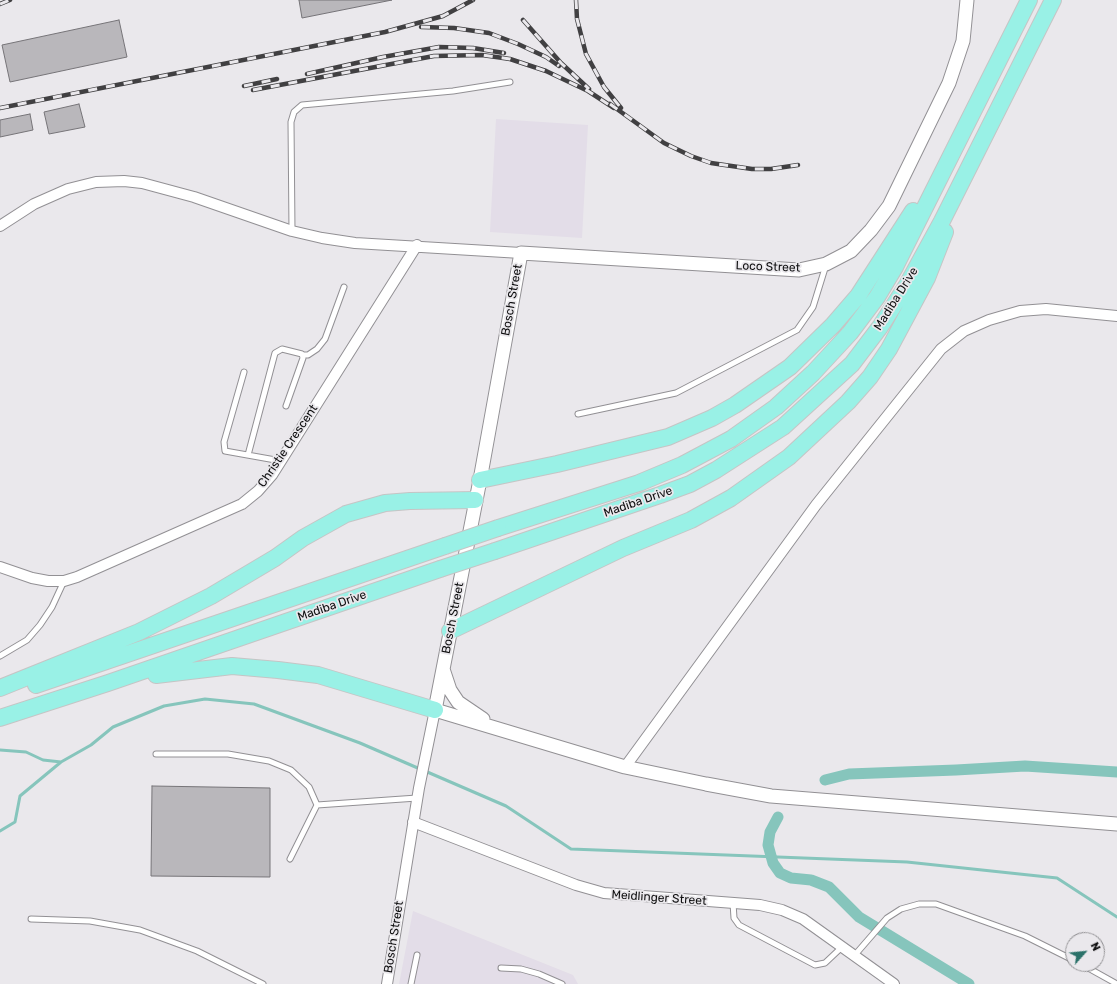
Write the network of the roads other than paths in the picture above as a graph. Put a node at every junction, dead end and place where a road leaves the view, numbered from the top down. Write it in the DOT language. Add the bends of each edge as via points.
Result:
graph roads {
  1 [pos="967,0"];
  2 [pos="1030,0"];
  3 [pos="1054,0"];
  4 [pos="510,82"];
  5 [pos="942,173"];
  6 [pos="959,189"];
  7 [pos="0,226"];
  8 [pos="292,230"];
  9 [pos="417,246"];
  10 [pos="521,253"];
  11 [pos="826,264"];
  12 [pos="344,287"];
  13 [pos="1117,316"];
  14 [pos="303,355"];
  15 [pos="244,372"];
  16 [pos="286,406"];
  17 [pos="578,414"];
  18 [pos="248,455"];
  19 [pos="281,461"];
  20 [pos="480,480"];
  21 [pos="475,500"];
  22 [pos="0,567"];
  23 [pos="64,581"];
  24 [pos="450,630"];
  25 [pos="0,656"];
  26 [pos="443,669"];
  27 [pos="108,683"];
  28 [pos="0,688"];
  29 [pos="0,696"];
  30 [pos="435,710"];
  31 [pos="0,718"];
  32 [pos="502,730"];
  33 [pos="156,754"];
  34 [pos="625,767"];
  35 [pos="418,793"];
  36 [pos="317,805"];
  37 [pos="413,822"];
  38 [pos="1117,824"];
  39 [pos="290,860"];
  40 [pos="733,903"];
  41 [pos="31,919"];
  42 [pos="842,947"];
  43 [pos="417,955"];
  44 [pos="854,956"];
  45 [pos="1065,956"];
  46 [pos="501,968"];
  47 [pos="1095,972"];
  48 [pos="263,984"];
  49 [pos="387,984"];
  50 [pos="411,984"];
  51 [pos="562,984"];
  52 [pos="894,984"];
  53 [pos="1117,984"];
  1 -- 11 [label="street, Loco Street" via="963,40 950,83 888,206 872,230 851,251"];
  2 -- 5 [label="main road, Madiba Drive"];
  3 -- 6 [label="main road, Madiba Drive"];
  4 -- 8 [label="lane" via="453,91 302,105 294,112 291,122"];
  5 -- 20 [label="main road" via="917,204 858,296 833,325 790,367 761,389 712,418 668,437"];
  5 -- 29 [label="main road, Madiba Drive, bridge" via="895,267 877,297 850,333 819,367 776,407 731,439 682,465 639,483"];
  6 -- 24 [label="main road" via="927,278 889,349 870,377 848,402 789,457 731,498 691,520 623,548"];
  6 -- 27 [label="main road, Madiba Drive, bridge" via="911,278 880,327 852,364 784,427 716,470 690,484"];
  7 -- 8 [label="street" via="34,204 68,188 96,182 124,181 142,183 194,197"];
  8 -- 9 [label="street" via="355,243"];
  9 -- 10 [label="street"];
  9 -- 19 [label="street, Christie Crescent"];
  10 -- 11 [label="street, Loco Street" via="799,270"];
  10 -- 20 [label="street, Bosch Street"];
  11 -- 17 [label="lane" via="813,308 797,330 676,393"];
  12 -- 14 [label="lane" via="325,339 317,349"];
  13 -- 34 [label="street" via="1046,308 1020,311 964,331 941,349 816,505"];
  14 -- 16 [label="lane"];
  14 -- 18 [label="lane" via="282,349 275,353"];
  15 -- 18 [label="lane" via="224,442 225,450"];
  18 -- 19 [label="lane"];
  19 -- 23 [label="street, Christie Crescent" via="258,491 242,504"];
  20 -- 21 [label="street, Bosch Street"];
  21 -- 24 [label="street, Bosch Street"];
  21 -- 28 [label="main road" via="386,503 346,514 211,596 139,632"];
  22 -- 23 [label="street, Christie Crescent" via="32,578"];
  23 -- 25 [label="lane" via="40,625 27,640"];
  24 -- 26 [label="street, Bosch Street"];
  26 -- 30 [label="street, Bosch Street"];
  26 -- 32 [label="street" via="450,690 458,702"];
  27 -- 30 [label="main road" via="172,672 232,666 318,675"];
  27 -- 31 [label="main road, Madiba Drive"];
  30 -- 32 [label="street"];
  30 -- 35 [label="street, Bosch Street"];
  32 -- 34 [label="street"];
  33 -- 36 [label="lane" via="228,754 269,761 291,770 302,779 309,787"];
  34 -- 38 [label="street" via="771,796"];
  35 -- 36 [label="lane"];
  35 -- 37 [label="street, Bosch Street"];
  36 -- 39 [label="lane"];
  37 -- 40 [label="street, Meidlinger Street" via="604,894"];
  37 -- 49 [label="street, Bosch Street"];
  40 -- 42 [label="street, Meidlinger Street" via="782,910 803,919"];
  40 -- 42 [label="lane" via="734,918 739,925 815,964 826,963"];
  41 -- 48 [label="lane" via="90,921 140,930 197,951"];
  42 -- 44 [label="street, Meidlinger Street"];
  43 -- 50 [label="lane"];
  44 -- 45 [label="lane" via="887,918 901,908 919,904 936,904 1025,936"];
  44 -- 52 [label="street, Meidlinger Street"];
  46 -- 51 [label="lane" via="533,972"];
  47 -- 53 [label="lane"];
}
